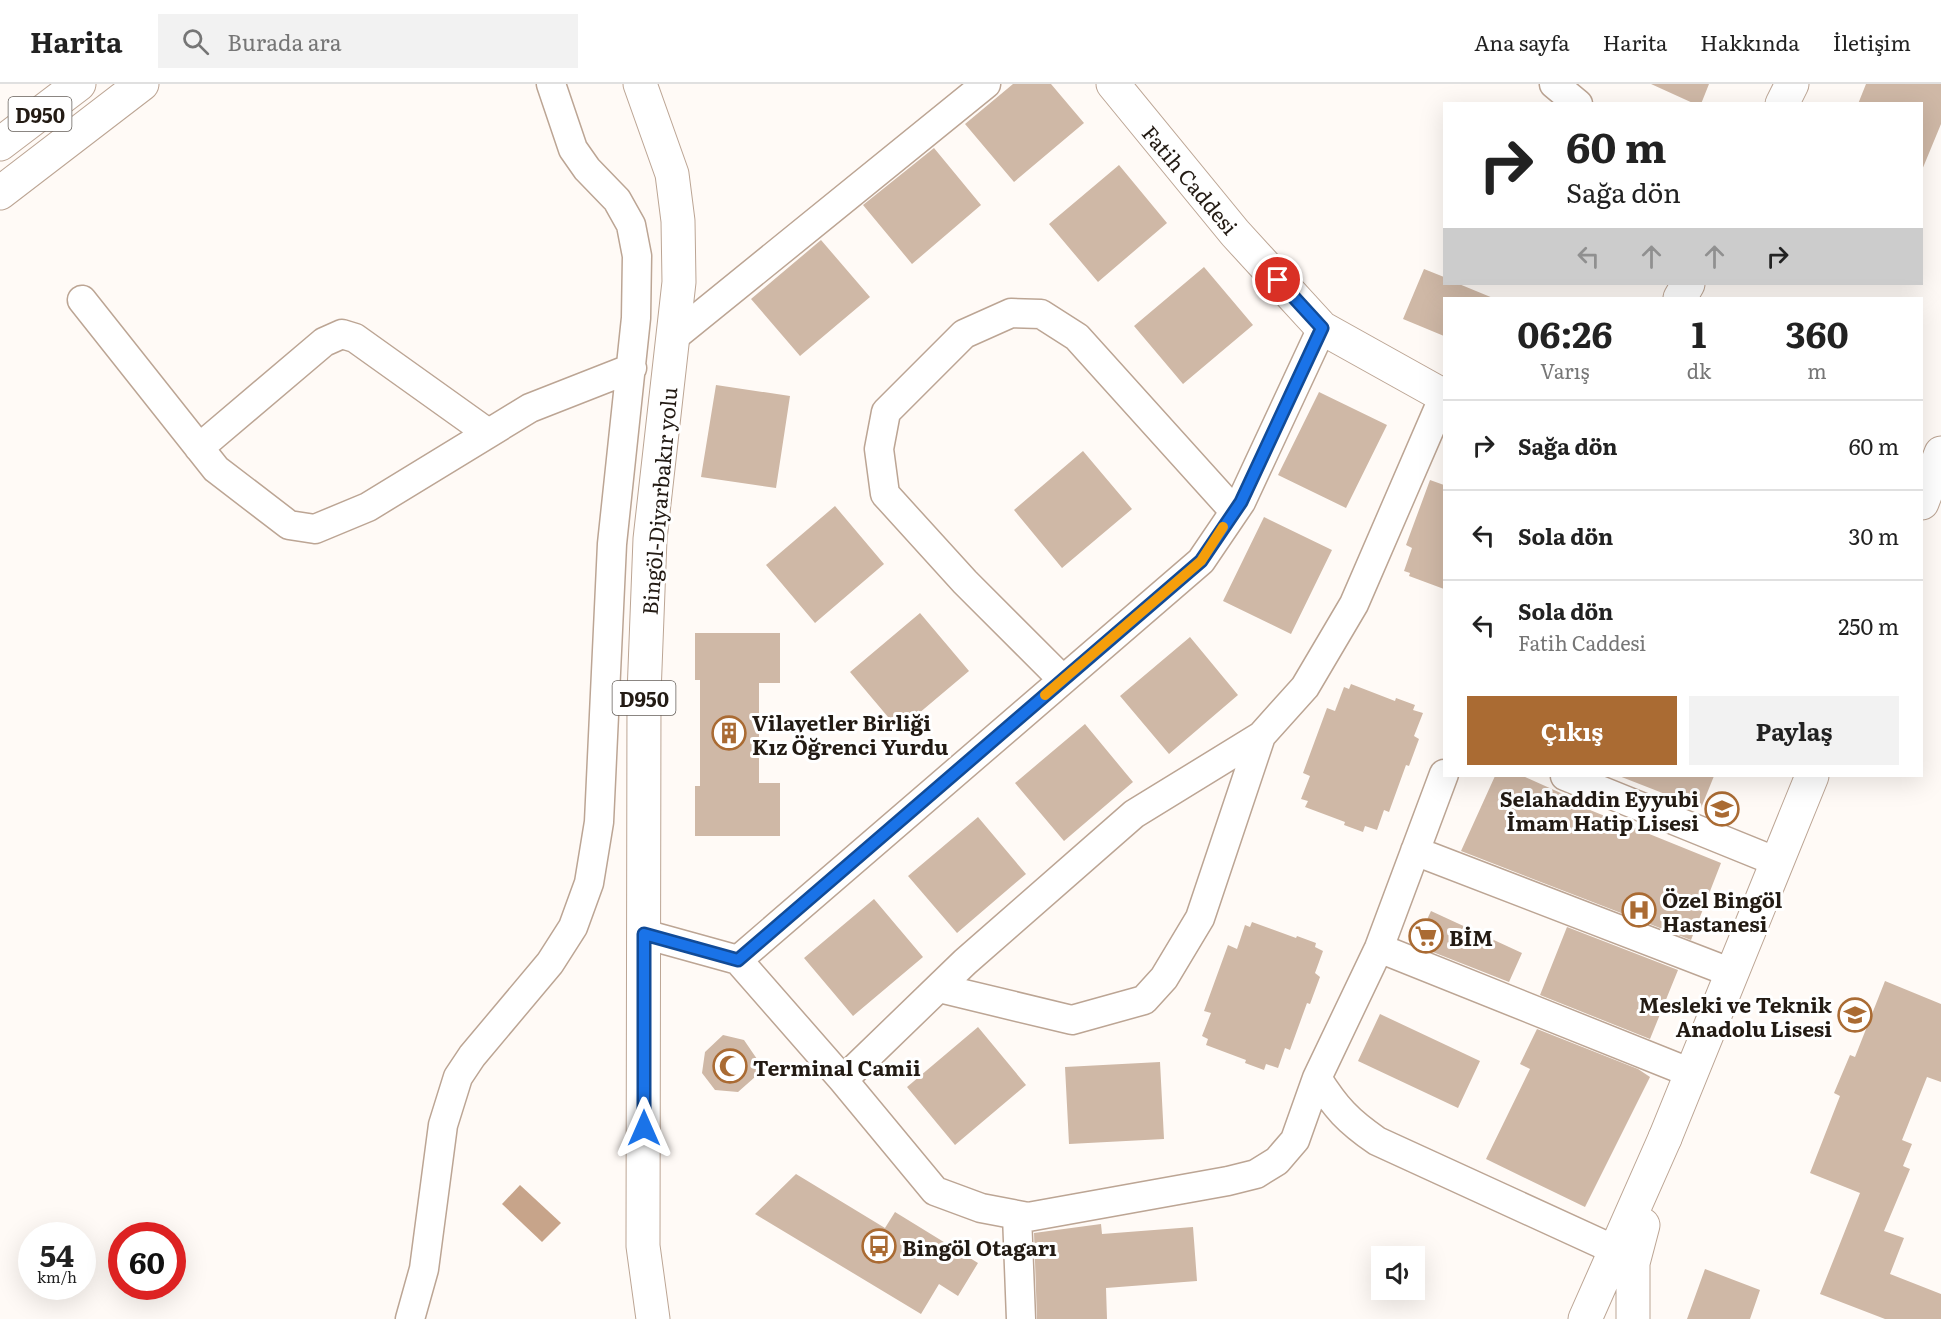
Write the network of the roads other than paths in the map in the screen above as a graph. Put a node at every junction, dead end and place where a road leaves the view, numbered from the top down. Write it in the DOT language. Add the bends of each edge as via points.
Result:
graph roads {
  1 [pos="79,84"];
  2 [pos="142,84"];
  3 [pos="551,84"];
  4 [pos="640,84"];
  5 [pos="986,84"];
  6 [pos="1113,84"];
  7 [pos="1554,84"];
  8 [pos="1792,84"];
  9 [pos="1576,102"];
  10 [pos="1783,102"];
  11 [pos="0,144"];
  12 [pos="0,193"];
  13 [pos="82,300"];
  14 [pos="1322,328"];
  15 [pos="674,337"];
  16 [pos="632,368"];
  17 [pos="1443,395"];
  18 [pos="1443,398"];
  19 [pos="488,433"];
  20 [pos="199,448"];
  21 [pos="1941,453"];
  22 [pos="1923,500"];
  23 [pos="1234,511"];
  24 [pos="1063,680"];
  25 [pos="1261,736"];
  26 [pos="1443,777"];
  27 [pos="1567,777"];
  28 [pos="1812,777"];
  29 [pos="1415,851"];
  30 [pos="1777,862"];
  31 [pos="644,934"];
  32 [pos="1378,948"];
  33 [pos="738,960"];
  34 [pos="1732,973"];
  35 [pos="939,988"];
  36 [pos="1691,1073"];
  37 [pos="1317,1078"];
  38 [pos="843,1080"];
  39 [pos="1665,1138"];
  40 [pos="1017,1215"];
  41 [pos="1615,1250"];
  42 [pos="410,1319"];
  43 [pos="653,1319"];
  44 [pos="1021,1319"];
  45 [pos="1585,1319"];
  46 [pos="1608,1319"];
  47 [pos="1633,1319"];
  1 -- 11 [label="main road, D950"];
  2 -- 12 [label="main road"];
  3 -- 16 [label="street" via="573,148 617,200 631,225 637,256"];
  4 -- 15 [label="main road, Bingöl-Diyarbakır yolu / D950" via="672,174 679,272"];
  5 -- 15 [label="street"];
  6 -- 14 [label="main road, Fatih Caddesi" via="1235,233"];
  7 -- 9 [label="street"];
  8 -- 10 [label="main road"];
  13 -- 20 [label="street"];
  14 -- 17 [label="main road, Fatih Caddesi"];
  14 -- 23 [label="street"];
  15 -- 31 [label="main road, Bingöl-Diyarbakır yolu / D950" via="650,539 644,694"];
  16 -- 19 [label="street" via="530,408"];
  16 -- 42 [label="street" via="612,544 599,822 589,884 573,927 550,963 458,1077 443,1125 424,1269"];
  18 -- 25 [label="street" via="1354,604 1305,687"];
  19 -- 20 [label="street" via="368,507 315,529 289,525 216,469"];
  19 -- 20 [label="street" via="355,338 342,334 324,342"];
  21 -- 22 [label="main road"];
  23 -- 24 [label="street" via="1201,561"];
  23 -- 24 [label="street" via="1077,337 1041,314 1011,314 964,334 886,412 879,449 885,494 965,582"];
  24 -- 33 [label="street"];
  25 -- 35 [label="street" via="1134,814"];
  25 -- 35 [label="street" via="1200,918 1164,978 1144,1000 1072,1020"];
  26 -- 29 [label="street"];
  27 -- 30 [label="street"];
  28 -- 30 [label="main road"];
  29 -- 32 [label="street"];
  29 -- 34 [label="street"];
  30 -- 34 [label="main road"];
  31 -- 33 [label="street"];
  31 -- 43 [label="main road, Bingöl-Diyarbakır yolu / D950" via="643,1246"];
  32 -- 36 [label="street"];
  32 -- 37 [label="street"];
  33 -- 38 [label="street"];
  34 -- 36 [label="main road"];
  35 -- 38 [label="street"];
  36 -- 39 [label="main road"];
  37 -- 40 [label="street" via="1295,1140 1277,1161 1256,1174 1028,1217"];
  37 -- 41 [label="street" via="1351,1123 1377,1141"];
  38 -- 40 [label="street" via="935,1191 981,1208"];
  39 -- 41 [label="main road"];
  39 -- 46 [label="main road"];
  39 -- 47 [label="main road" via="1633,1263"];
  40 -- 44 [label="street"];
  41 -- 45 [label="main road"];
}
